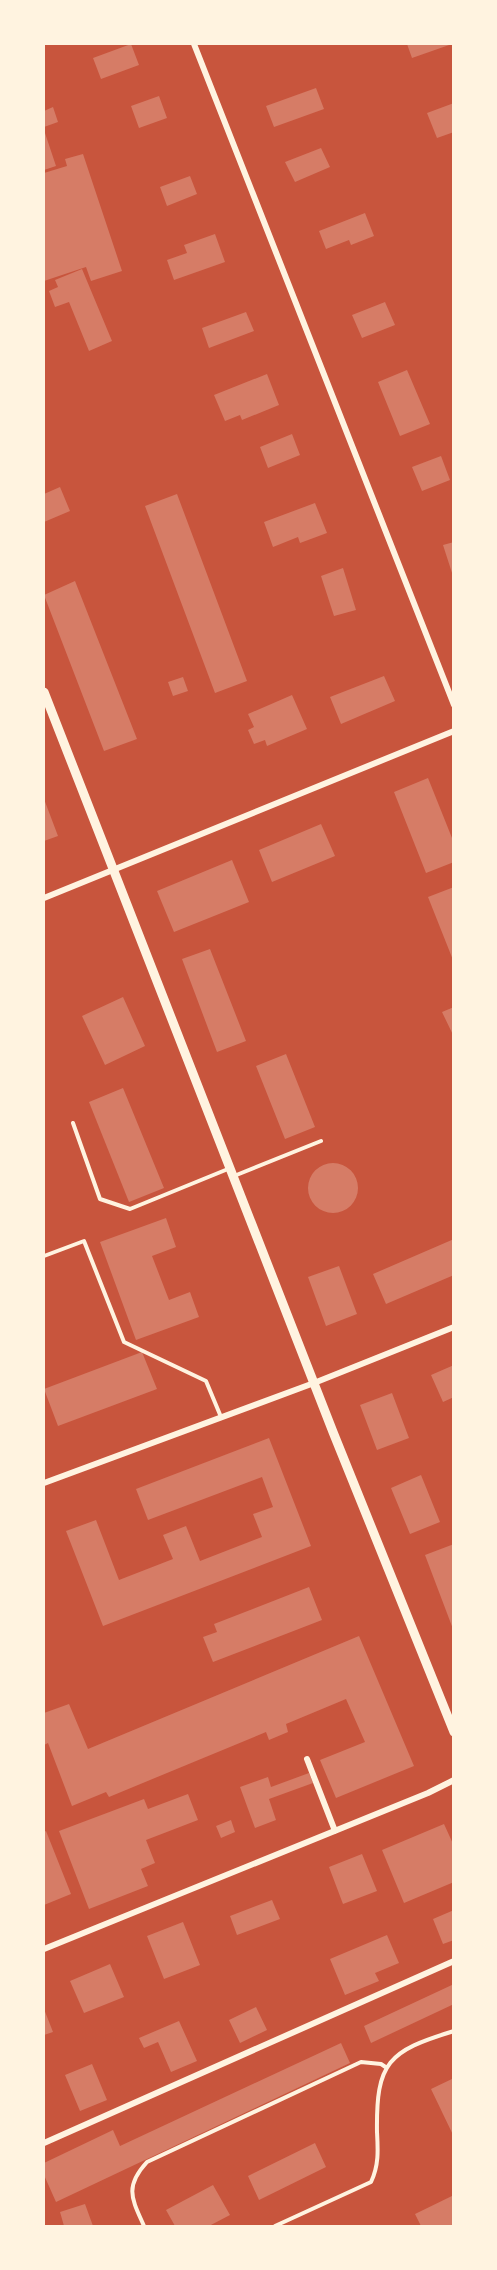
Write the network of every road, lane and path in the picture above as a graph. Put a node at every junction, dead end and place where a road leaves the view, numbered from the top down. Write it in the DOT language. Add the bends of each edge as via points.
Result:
graph roads {
  1 [pos="194,44"];
  2 [pos="44,694"];
  3 [pos="453,705"];
  4 [pos="453,731"];
  5 [pos="113,870"];
  6 [pos="44,898"];
  7 [pos="73,1123"];
  8 [pos="321,1141"];
  9 [pos="231,1172"];
  10 [pos="44,1256"];
  11 [pos="453,1327"];
  12 [pos="314,1383"];
  13 [pos="221,1417"];
  14 [pos="44,1483"];
  15 [pos="453,1732"];
  16 [pos="307,1759"];
  17 [pos="453,1780"];
  18 [pos="335,1831"];
  19 [pos="44,1949"];
  20 [pos="453,1960"];
  21 [pos="453,2031"];
  22 [pos="387,2068"];
  23 [pos="44,2143"];
  24 [pos="144,2226"];
  25 [pos="275,2226"];
  1 -- 3 [label="street"];
  2 -- 5 [label="street"];
  4 -- 5 [label="street"];
  5 -- 6 [label="street"];
  5 -- 9 [label="street"];
  7 -- 9 [label="lane" via="100,1200 130,1209"];
  8 -- 9 [label="lane"];
  9 -- 12 [label="street"];
  10 -- 13 [label="lane" via="84,1241 124,1342 206,1382"];
  11 -- 12 [label="street"];
  12 -- 13 [label="street"];
  12 -- 15 [label="street"];
  13 -- 14 [label="street"];
  16 -- 18 [label="street"];
  17 -- 18 [label="street"];
  18 -- 19 [label="street"];
  20 -- 23 [label="street"];
  21 -- 22 [label="lane" via="420,2041 393,2057"];
  22 -- 24 [label="lane" via="361,2062 147,2163 136,2174 131,2196"];
  22 -- 25 [label="lane" via="381,2079 378,2161 371,2182"];
}
